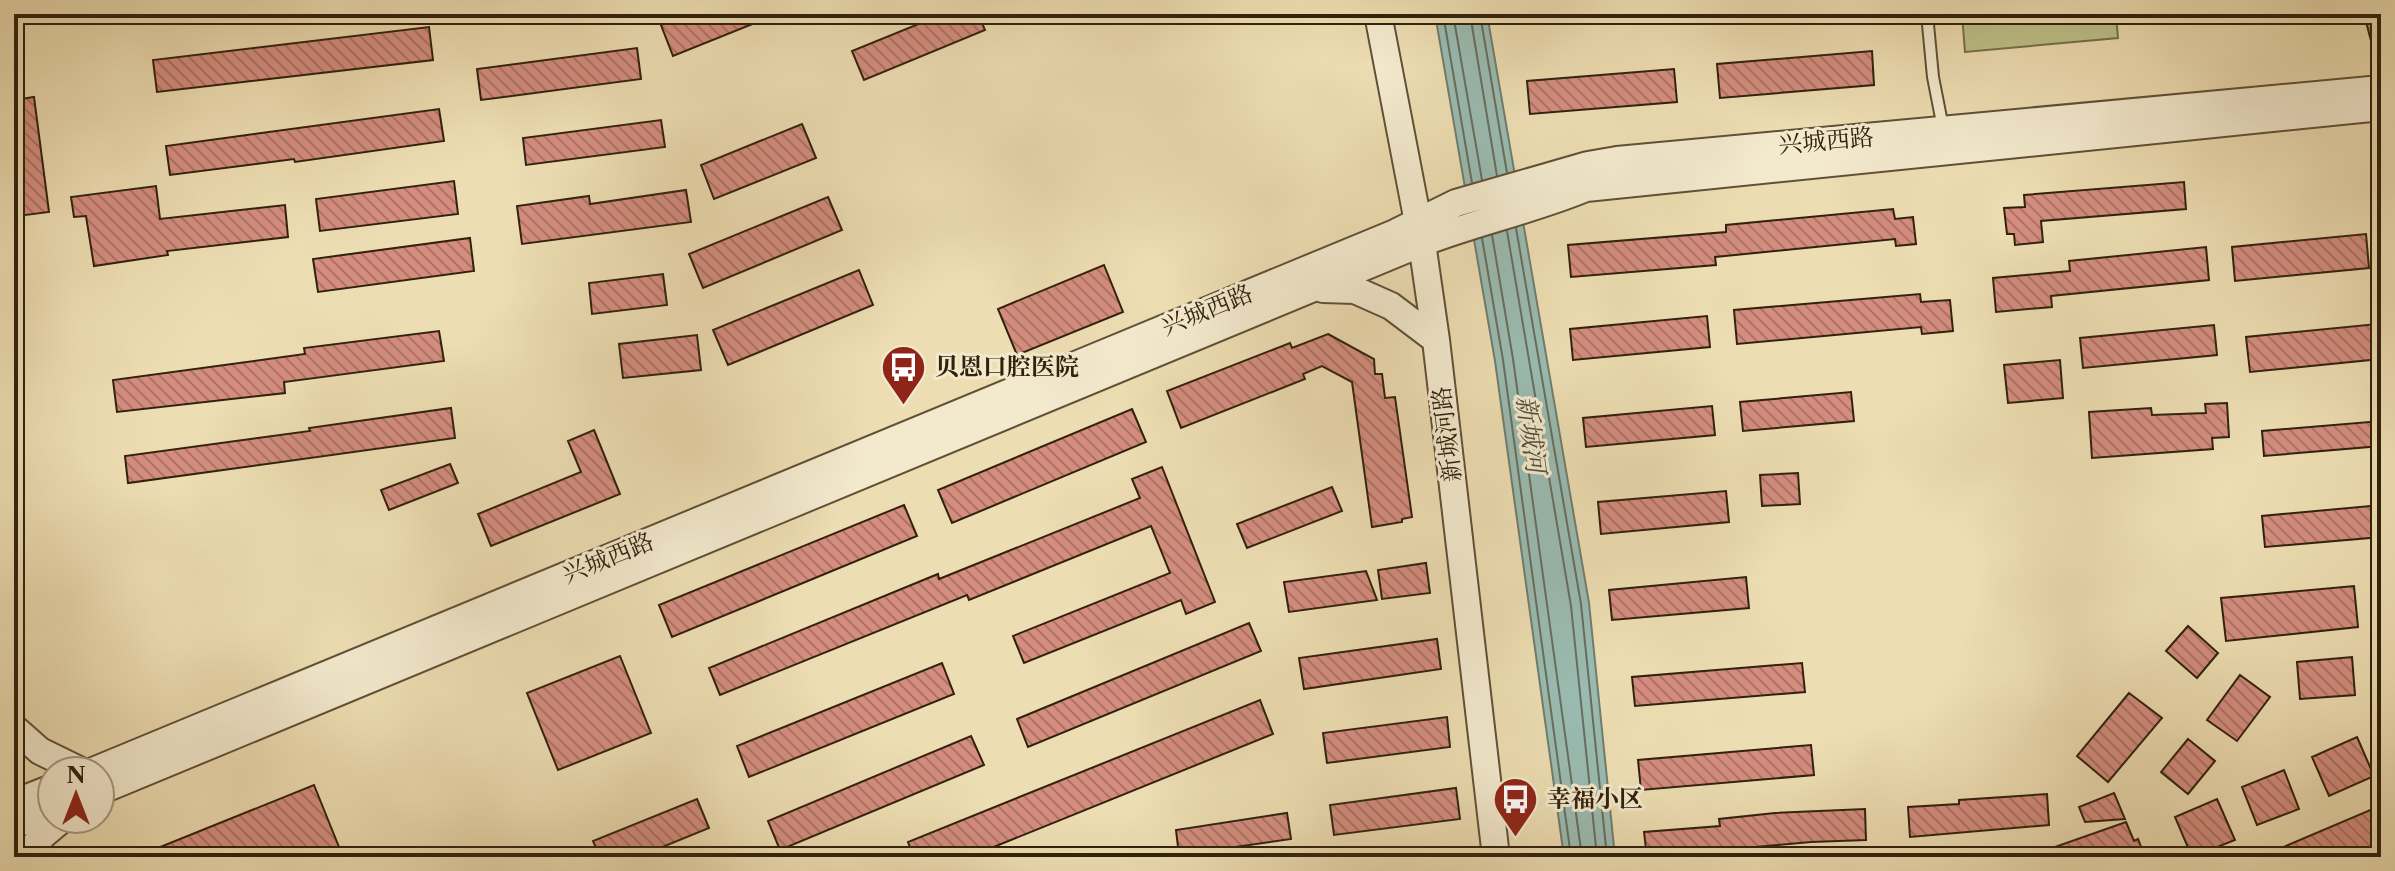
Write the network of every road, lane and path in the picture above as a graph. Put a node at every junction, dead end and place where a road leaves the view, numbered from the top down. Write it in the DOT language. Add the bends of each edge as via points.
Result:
graph roads {
  1 [pos="1378,14"];
  2 [pos="1927,14"];
  3 [pos="2381,89"];
  4 [pos="2381,107"];
  5 [pos="1945,140"];
  6 [pos="1420,232"];
  7 [pos="1311,289"];
  8 [pos="1436,340"];
  9 [pos="14,728"];
  10 [pos="48,755"];
  11 [pos="116,762"];
  12 [pos="116,784"];
  13 [pos="36,794"];
  14 [pos="14,803"];
  15 [pos="36,817"];
  16 [pos="14,825"];
  17 [pos="43,835"];
  18 [pos="25,857"];
  19 [pos="1496,857"];
  1 -- 6 [label="street, 新城河路"];
  2 -- 5 [label="lane"];
  3 -- 5 [label="street, 兴城西路"];
  4 -- 5 [label="street, 兴城西路"];
  5 -- 6 [label="street, 兴城西路" via="1588,165 1528,196"];
  6 -- 7 [label="street, 兴城西路"];
  6 -- 8 [label="street, 新城河路"];
  6 -- 11 [label="street, 兴城西路"];
  7 -- 8 [label="street" via="1355,290 1391,306"];
  7 -- 12 [label="street, 兴城西路"];
  8 -- 19 [label="street, 新城河路"];
  9 -- 10 [label="street"];
  13 -- 14 [label="street"];
  15 -- 16 [label="street"];
  17 -- 18 [label="street"];
}
